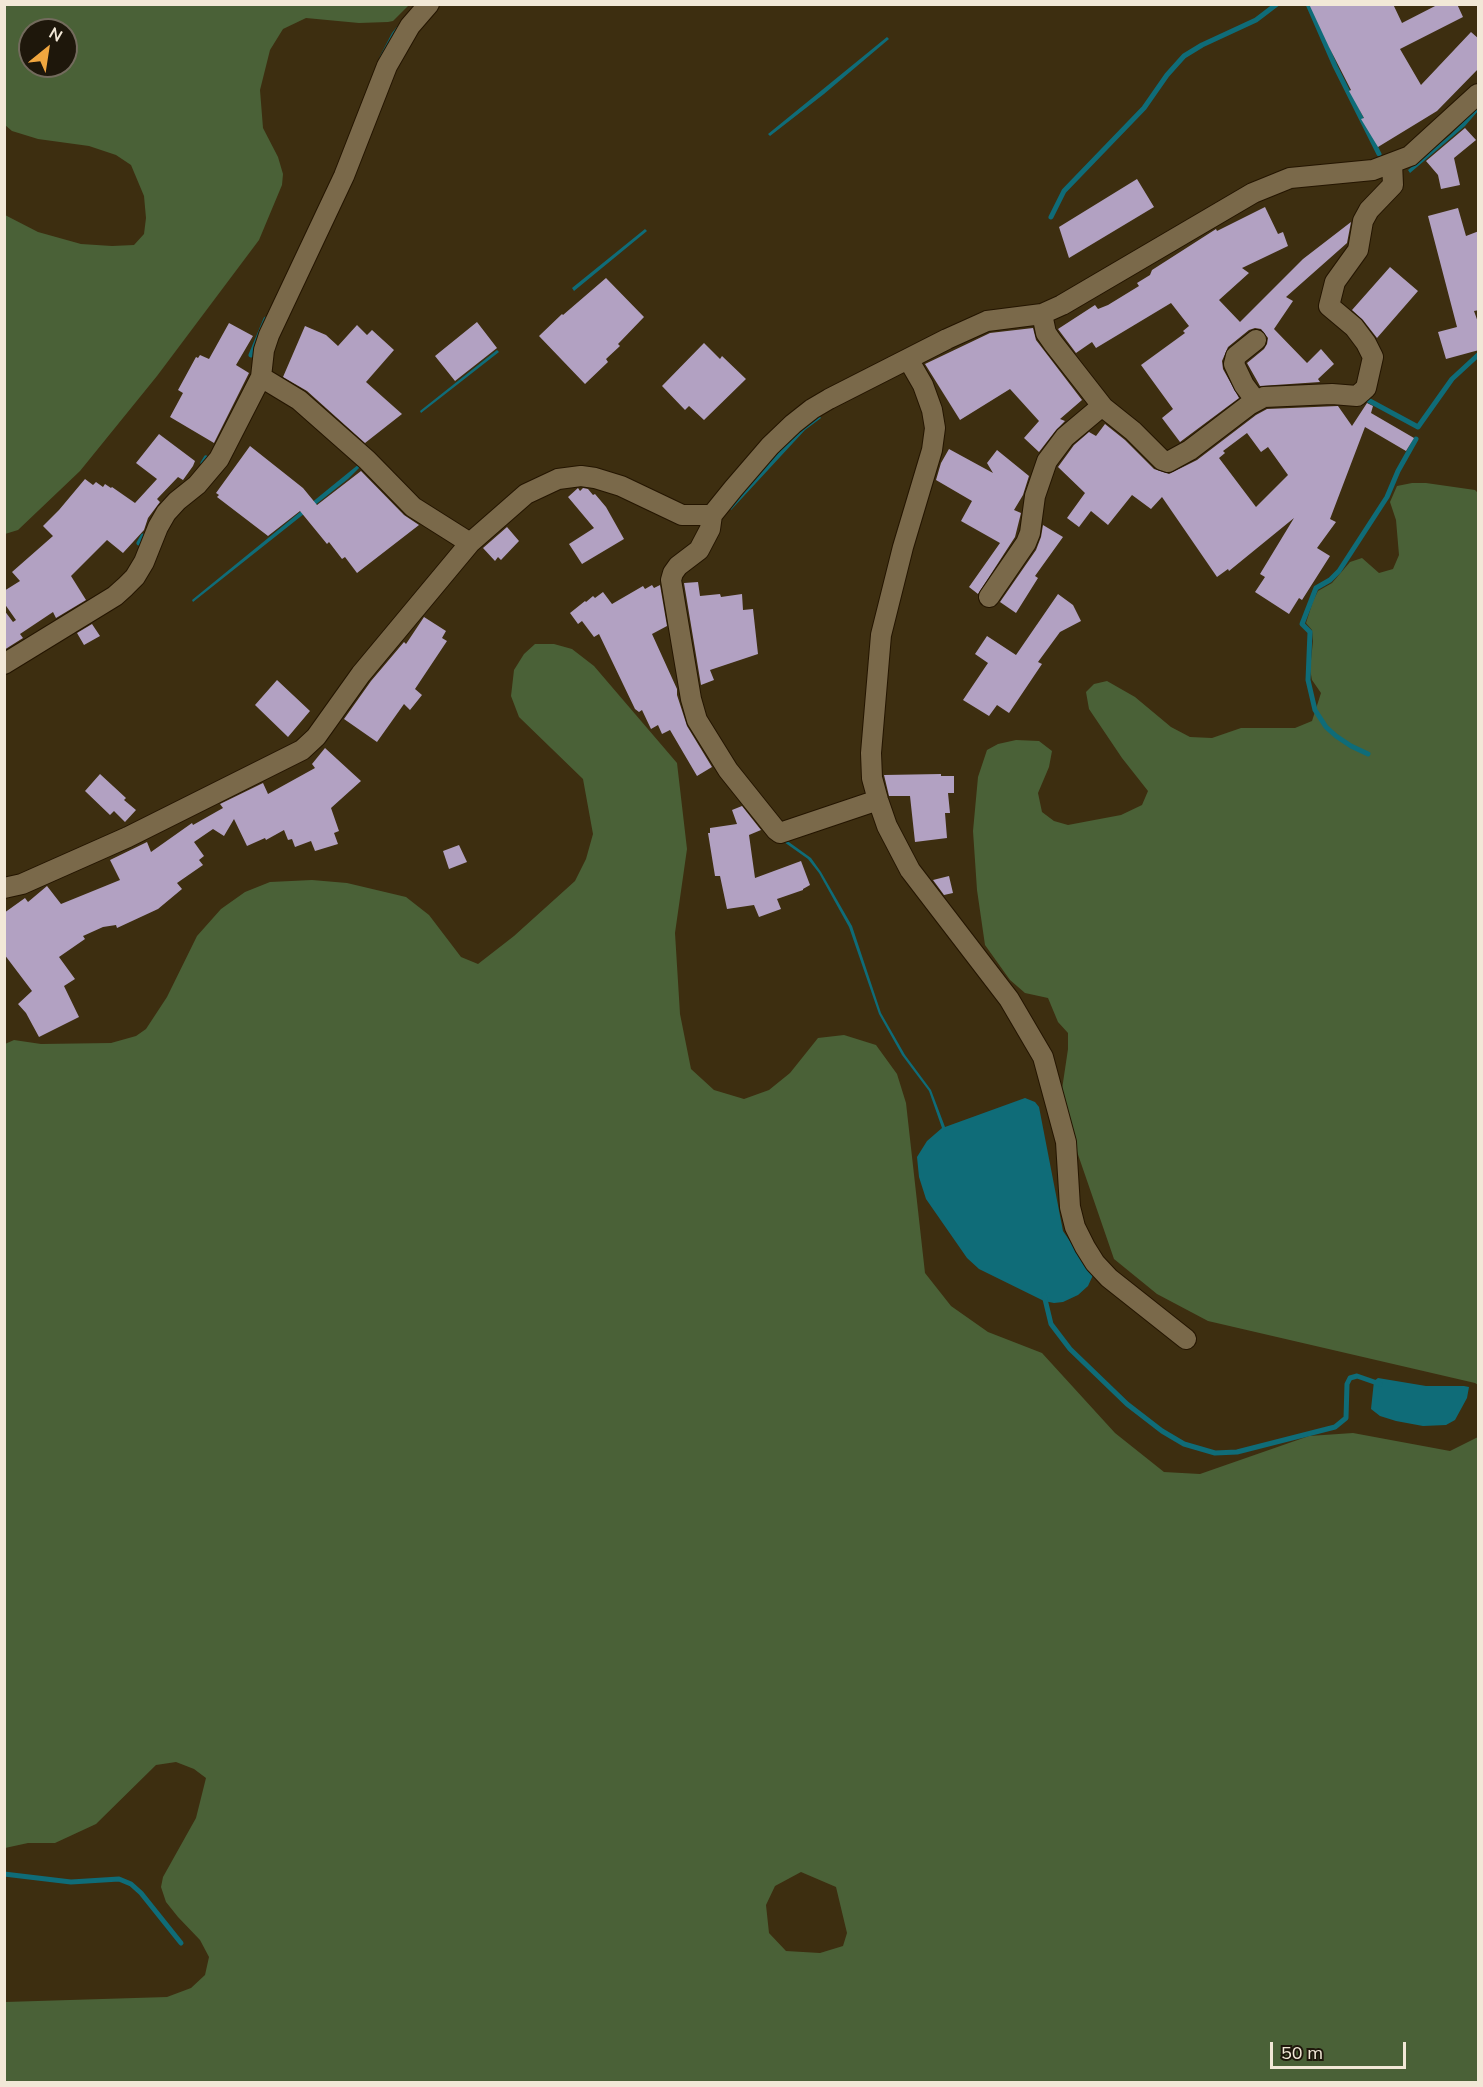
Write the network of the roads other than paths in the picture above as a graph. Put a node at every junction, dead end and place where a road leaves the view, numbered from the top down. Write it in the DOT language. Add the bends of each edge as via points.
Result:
graph roads {
  1 [pos="429,4"];
  2 [pos="1479,94"];
  3 [pos="1392,163"];
  4 [pos="1042,314"];
  5 [pos="1256,340"];
  6 [pos="908,359"];
  7 [pos="261,377"];
  8 [pos="1256,401"];
  9 [pos="1102,406"];
  10 [pos="712,514"];
  11 [pos="470,543"];
  12 [pos="989,597"];
  13 [pos="4,664"];
  14 [pos="878,800"];
  15 [pos="9,887"];
  16 [pos="4,903"];
  17 [pos="1186,1339"];
  1 -- 7 [label="street" via="410,26 387,66 344,176 269,335"];
  2 -- 3 [label="street" via="1410,156"];
  3 -- 4 [label="street" via="1373,170 1290,178 1253,193"];
  3 -- 8 [label="street" via="1393,185 1363,220 1358,250 1335,282 1329,306 1354,327 1373,357 1366,388 1357,396 1295,395"];
  4 -- 6 [label="street" via="987,321"];
  4 -- 9 [label="street" via="1053,344"];
  5 -- 8 [label="street" via="1236,356 1234,364"];
  6 -- 10 [label="street" via="829,399 793,424"];
  6 -- 14 [label="street" via="923,385 935,428 881,635 871,753"];
  7 -- 11 [label="street" via="299,400 413,507"];
  7 -- 13 [label="street" via="219,459 166,513 135,577 115,596"];
  8 -- 9 [label="street" via="1168,462"];
  9 -- 12 [label="street" via="1065,437 1047,461 1026,543"];
  10 -- 11 [label="street" via="682,515 607,481 568,477 526,494"];
  10 -- 14 [label="street" via="710,529 699,549 678,566 671,580 690,699 713,748 780,833"];
  11 -- 15 [label="street" via="302,750 128,837"];
  14 -- 17 [label="street" via="910,870 1009,999 1043,1057 1066,1142 1070,1207 1085,1247 1109,1278"];
  15 -- 16 [label="street"];
}
